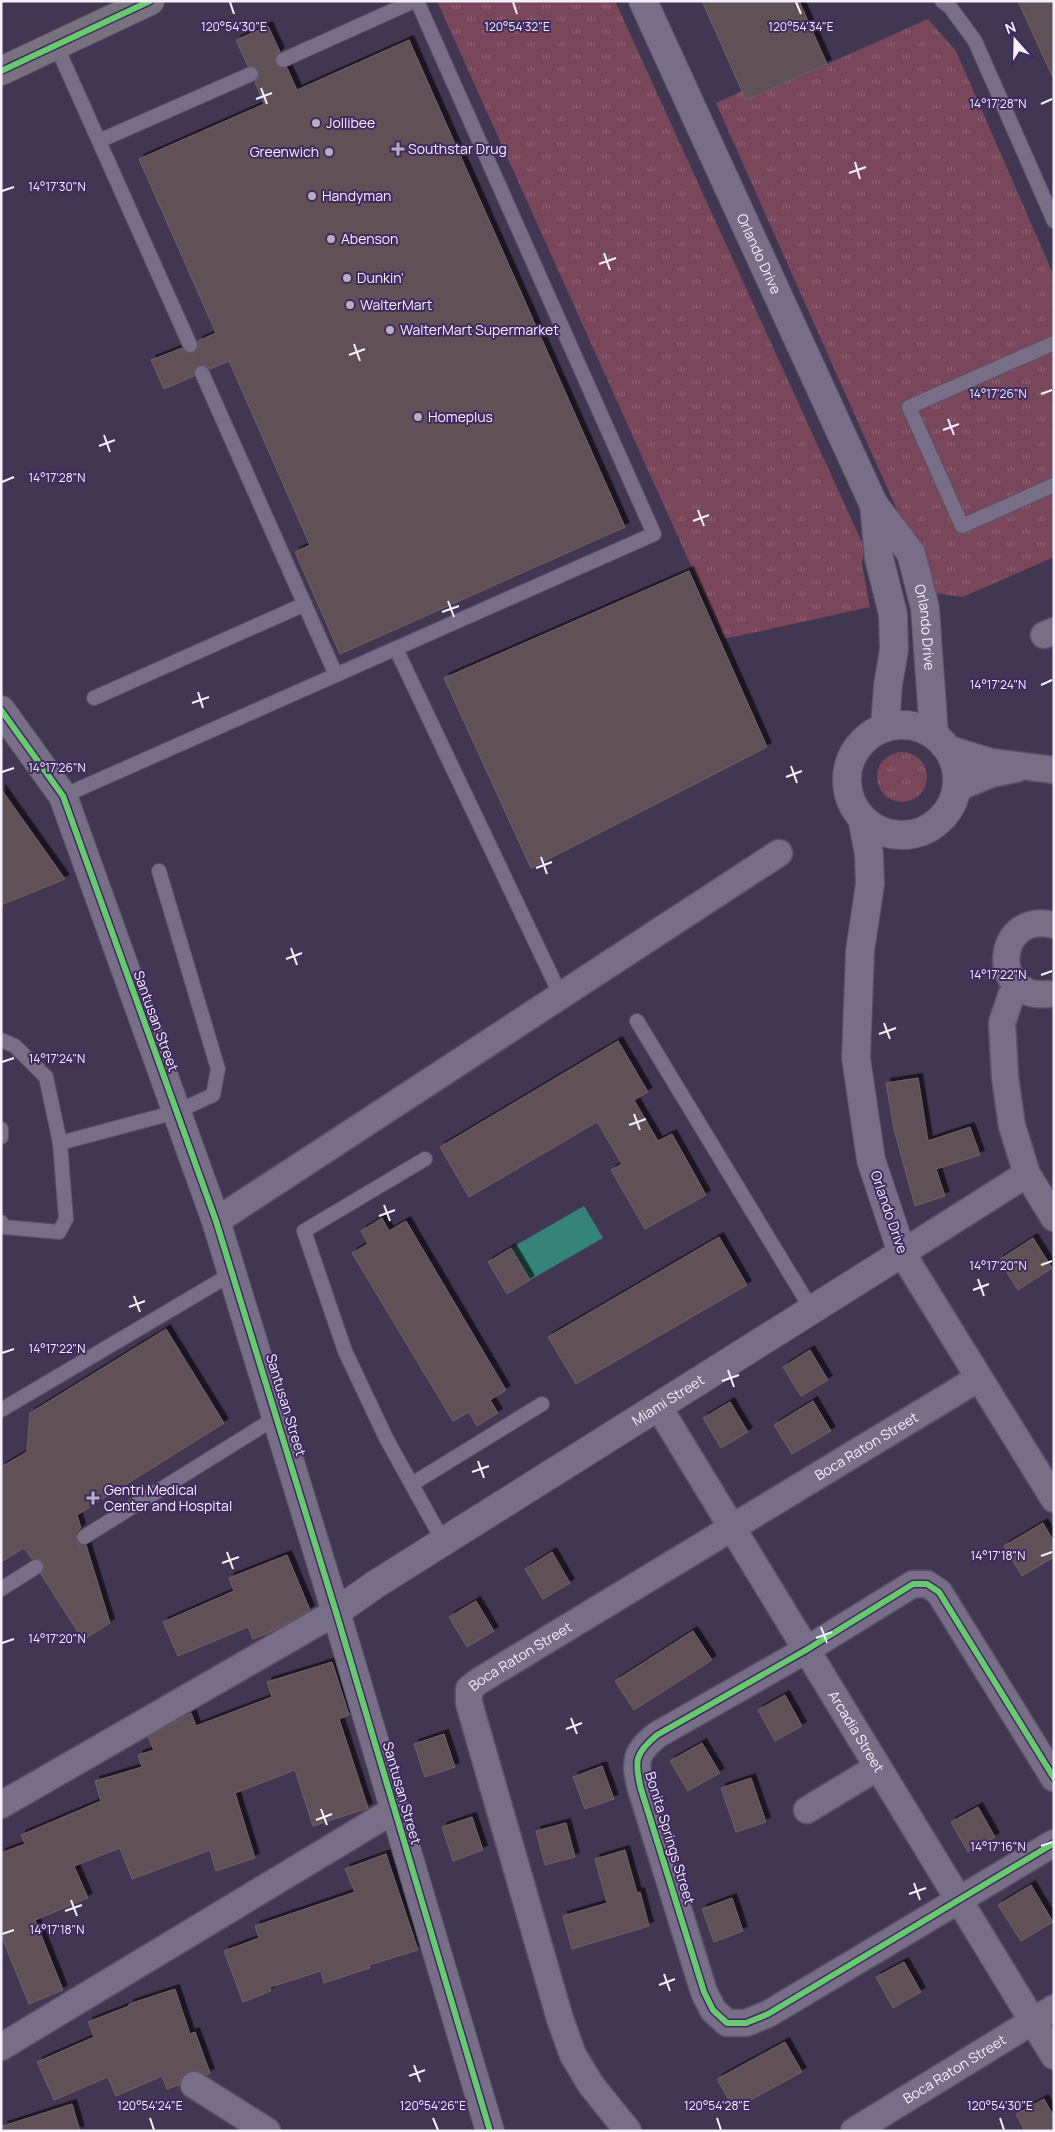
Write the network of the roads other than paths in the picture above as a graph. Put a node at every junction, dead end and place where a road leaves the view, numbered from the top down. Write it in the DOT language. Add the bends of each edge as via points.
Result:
graph roads {
  1 [pos="150,1"];
  2 [pos="415,1"];
  3 [pos="643,1"];
  4 [pos="942,1"];
  5 [pos="56,45"];
  6 [pos="283,60"];
  7 [pos="1,71"];
  8 [pos="251,74"];
  9 [pos="99,141"];
  10 [pos="1054,221"];
  11 [pos="1054,343"];
  12 [pos="190,344"];
  13 [pos="202,373"];
  14 [pos="1054,485"];
  15 [pos="874,505"];
  16 [pos="305,604"];
  17 [pos="396,649"];
  18 [pos="336,675"];
  19 [pos="94,698"];
  20 [pos="1,710"];
  21 [pos="885,727"];
  22 [pos="941,742"];
  23 [pos="1026,767"];
  24 [pos="1054,770"];
  25 [pos="957,788"];
  26 [pos="63,796"];
  27 [pos="862,818"];
  28 [pos="900,835"];
  29 [pos="779,853"];
  30 [pos="159,870"];
  31 [pos="870,884"];
  32 [pos="1054,925"];
  33 [pos="1018,987"];
  34 [pos="1048,994"];
  35 [pos="561,996"];
  36 [pos="637,1021"];
  37 [pos="1,1040"];
  38 [pos="176,1112"];
  39 [pos="1,1129"];
  40 [pos="1,1137"];
  41 [pos="60,1143"];
  42 [pos="426,1160"];
  43 [pos="1027,1174"];
  44 [pos="1054,1218"];
  45 [pos="216,1221"];
  46 [pos="1,1222"];
  47 [pos="902,1253"];
  48 [pos="233,1273"];
  49 [pos="812,1310"];
  50 [pos="979,1378"];
  51 [pos="542,1404"];
  52 [pos="658,1406"];
  53 [pos="1,1410"];
  54 [pos="276,1417"];
  55 [pos="412,1484"];
  56 [pos="1054,1499"];
  57 [pos="732,1527"];
  58 [pos="84,1537"];
  59 [pos="443,1542"];
  60 [pos="36,1567"];
  61 [pos="1,1588"];
  62 [pos="336,1612"];
  63 [pos="806,1650"];
  64 [pos="878,1767"];
  65 [pos="1054,1778"];
  66 [pos="1,1805"];
  67 [pos="394,1810"];
  68 [pos="807,1810"];
  69 [pos="1054,1843"];
  70 [pos="959,1900"];
  71 [pos="1043,2015"];
  72 [pos="1,2047"];
  73 [pos="1054,2056"];
  74 [pos="194,2085"];
  75 [pos="267,2131"];
  76 [pos="490,2131"];
  77 [pos="628,2131"];
  78 [pos="854,2131"];
  1 -- 5 [label="main road"];
  2 -- 6 [label="lane"];
  2 -- 17 [label="lane" via="654,534"];
  3 -- 15 [label="street, Orlando Drive"];
  4 -- 10 [label="lane" via="975,41"];
  5 -- 7 [label="main road"];
  5 -- 9 [label="lane"];
  8 -- 9 [label="lane"];
  9 -- 12 [label="lane"];
  11 -- 14 [label="lane" via="909,407 962,526"];
  13 -- 16 [label="lane"];
  15 -- 21 [label="street, Orlando Drive" via="878,558 893,614 894,650"];
  15 -- 22 [label="street, Orlando Drive" via="911,553 925,608"];
  16 -- 18 [label="lane"];
  16 -- 19 [label="lane"];
  17 -- 18 [label="lane"];
  17 -- 35 [label="lane"];
  18 -- 26 [label="lane"];
  20 -- 26 [label="street, Santusan Street"];
  21 -- 22 [label="street" via="919,726"];
  21 -- 27 [label="street" via="868,735 855,749 848,766 846,785 851,803"];
  22 -- 23 [label="street" via="991,762"];
  22 -- 25 [label="street" via="955,761"];
  23 -- 24 [label="street"];
  23 -- 25 [label="street" via="991,774"];
  25 -- 28 [label="street" via="953,804 944,817 916,834"];
  26 -- 38 [label="street, Santusan Street"];
  27 -- 28 [label="street" via="886,833"];
  27 -- 31 [label="street, Orlando Drive" via="869,854"];
  28 -- 31 [label="street, Orlando Drive" via="882,857"];
  29 -- 35 [label="street"];
  30 -- 38 [label="lane" via="218,1069 213,1094"];
  31 -- 47 [label="street, Orlando Drive" via="860,951 856,1058 871,1160"];
  32 -- 33 [label="street" via="1030,925 1010,941 1006,966"];
  33 -- 34 [label="street" via="1032,994"];
  33 -- 43 [label="street" via="1010,996 1002,1024 1012,1126"];
  35 -- 45 [label="street"];
  36 -- 49 [label="lane"];
  37 -- 41 [label="lane" via="14,1046 46,1077"];
  38 -- 41 [label="lane"];
  38 -- 45 [label="street, Santusan Street"];
  39 -- 40 [label="lane"];
  41 -- 46 [label="lane" via="66,1219 59,1232 4,1227"];
  42 -- 55 [label="lane" via="304,1231 345,1351 386,1438"];
  43 -- 44 [label="street"];
  43 -- 47 [label="street, Miami Street"];
  45 -- 48 [label="street, Santusan Street"];
  47 -- 49 [label="street, Miami Street"];
  47 -- 50 [label="street, Orlando Drive"];
  48 -- 53 [label="lane"];
  48 -- 54 [label="street, Santusan Street"];
  49 -- 52 [label="street, Miami Street"];
  50 -- 56 [label="street, Orlando Drive"];
  50 -- 57 [label="street, Boca Raton Street"];
  51 -- 55 [label="lane"];
  52 -- 57 [label="street, Arcadia Street"];
  52 -- 59 [label="street, Miami Street"];
  54 -- 58 [label="lane"];
  54 -- 62 [label="street, Santusan Street"];
  55 -- 59 [label="lane"];
  57 -- 63 [label="street, Arcadia Street"];
  57 -- 77 [label="street, Boca Raton Street" via="470,1689 470,1703 573,2055 591,2085"];
  59 -- 62 [label="street, Miami Street"];
  60 -- 61 [label="lane"];
  62 -- 66 [label="street"];
  62 -- 67 [label="street, Santusan Street"];
  63 -- 64 [label="street, Arcadia Street"];
  63 -- 65 [label="street, Bonita Springs Street" via="913,1584 927,1584 939,1592"];
  63 -- 70 [label="street, Bonita Springs Street" via="657,1735 643,1746 636,1759 641,1788 704,1992 713,2010 727,2023 746,2023 768,2014"];
  64 -- 68 [label="street"];
  64 -- 70 [label="street, Arcadia Street"];
  67 -- 72 [label="street"];
  67 -- 76 [label="street, Santusan Street"];
  69 -- 70 [label="street, Bonita Springs Street"];
  70 -- 71 [label="street, Arcadia Street"];
  71 -- 73 [label="street, Arcadia Street"];
  71 -- 78 [label="street, Boca Raton Street"];
  74 -- 75 [label="street"];
}
